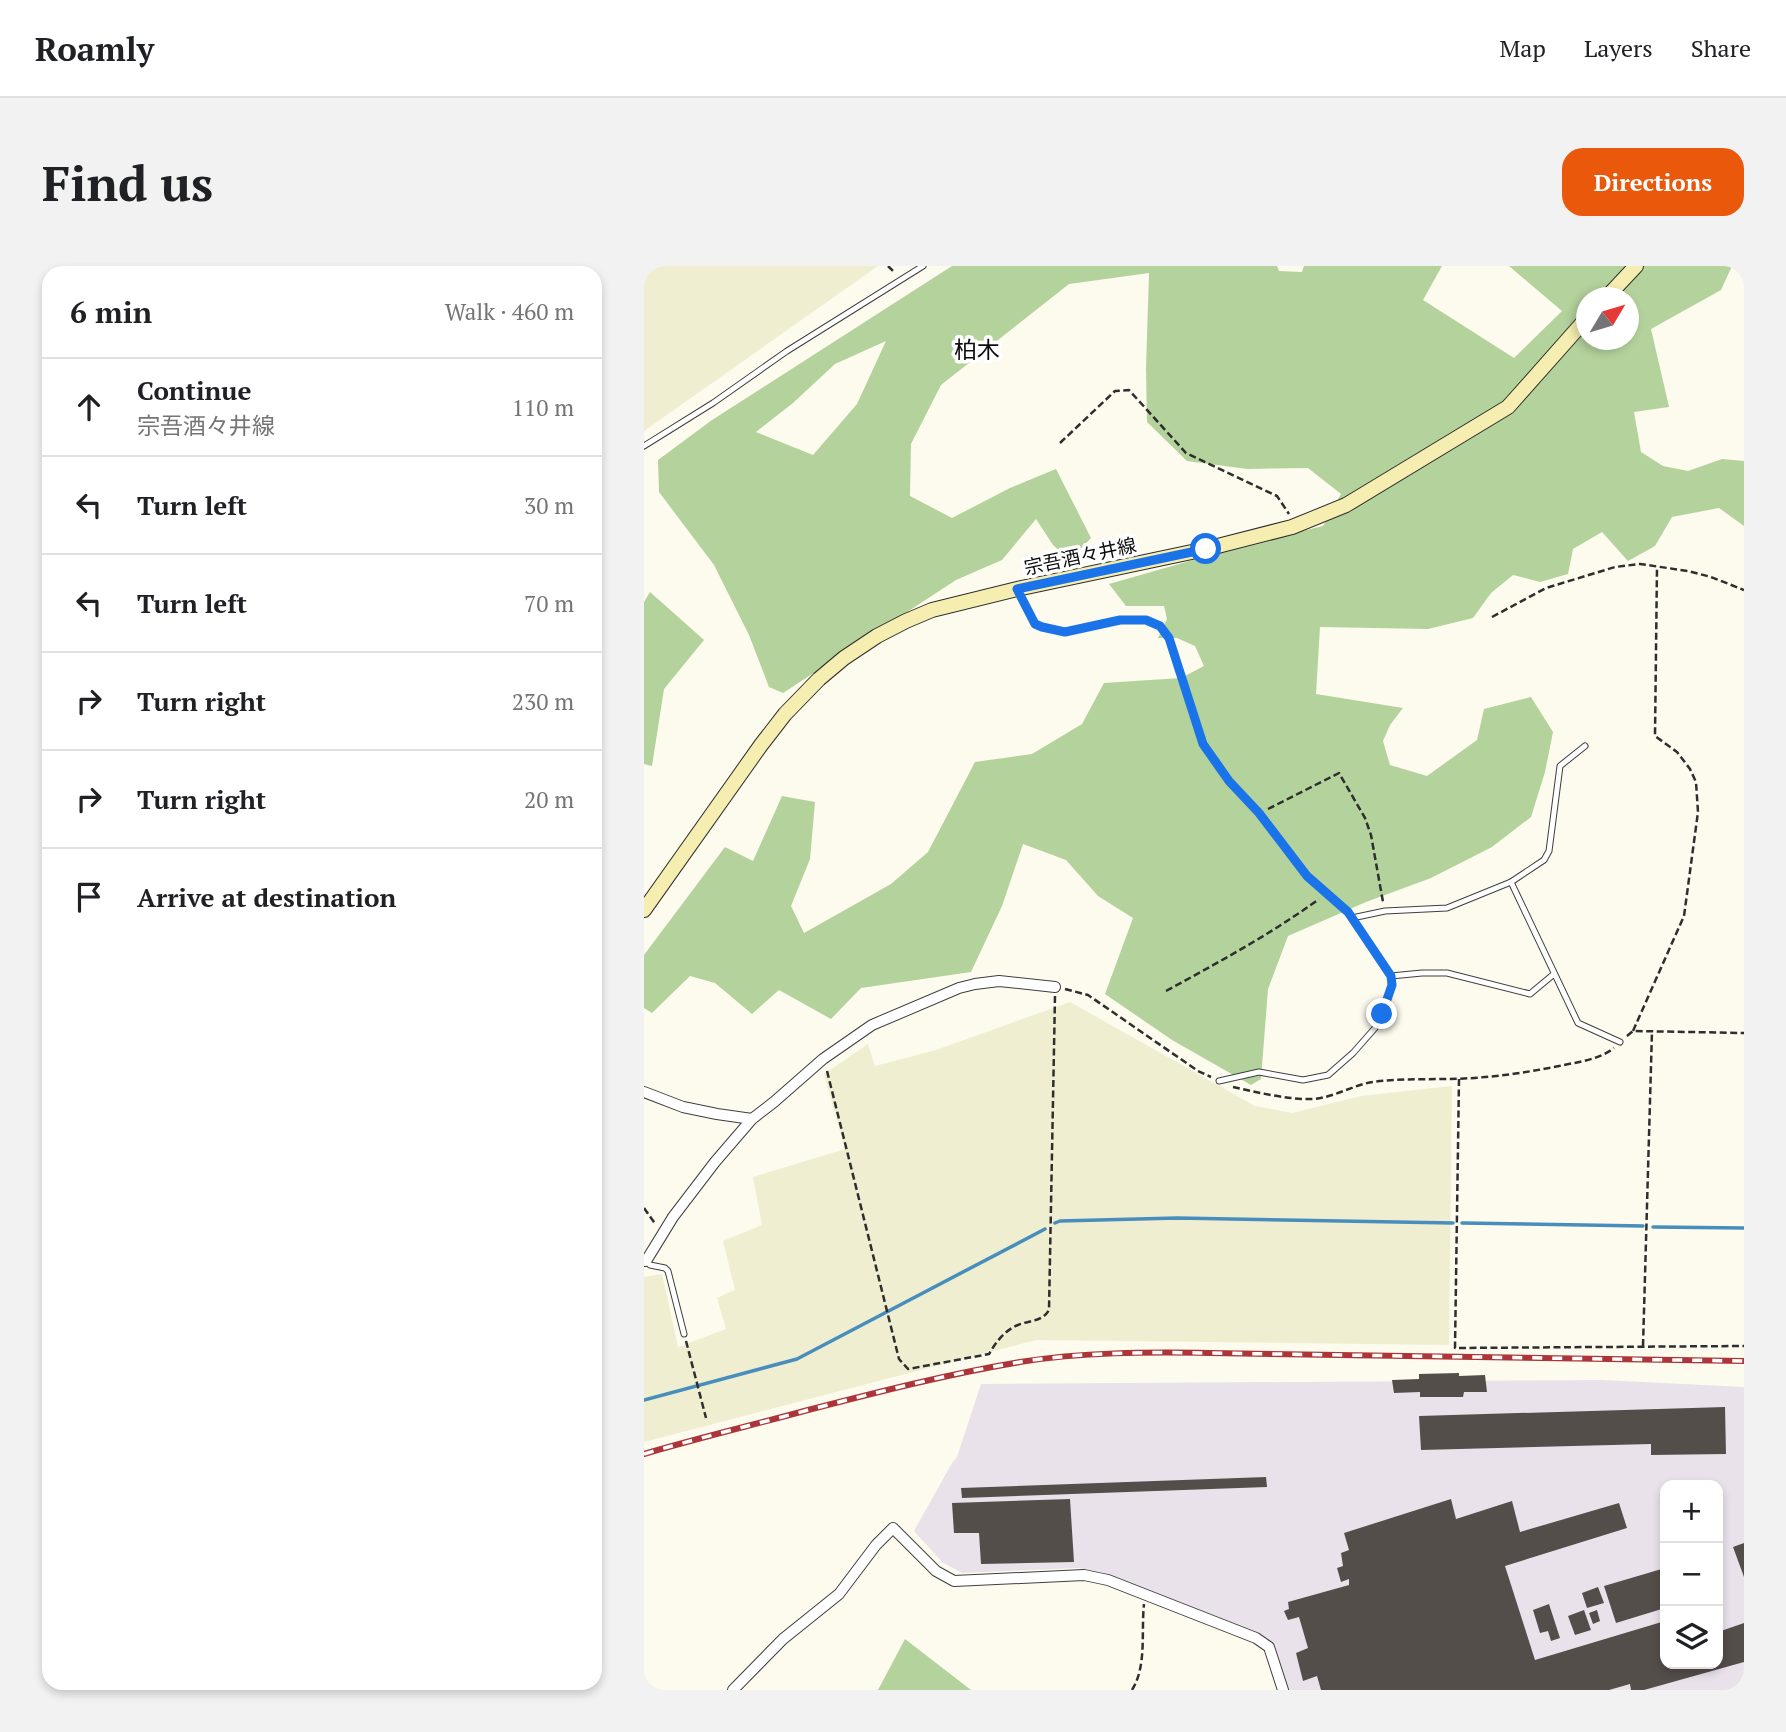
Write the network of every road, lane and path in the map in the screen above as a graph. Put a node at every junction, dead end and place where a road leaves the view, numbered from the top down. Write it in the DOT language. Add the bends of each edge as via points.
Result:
graph roads {
  1 [pos="923,266"];
  2 [pos="1636,266"];
  3 [pos="1616,287"];
  4 [pos="1576,331"];
  5 [pos="1060,443"];
  6 [pos="644,446"];
  7 [pos="1296,525"];
  8 [pos="1657,567"];
  9 [pos="1017,589"];
  10 [pos="1744,590"];
  11 [pos="1492,617"];
  12 [pos="1585,746"];
  13 [pos="1259,813"];
  14 [pos="1511,881"];
  15 [pos="1328,893"];
  16 [pos="644,910"];
  17 [pos="1385,911"];
  18 [pos="1352,918"];
  19 [pos="1554,974"];
  20 [pos="1391,976"];
  21 [pos="1055,986"];
  22 [pos="1166,991"];
  23 [pos="1633,1031"];
  24 [pos="1651,1031"];
  25 [pos="1744,1033"];
  26 [pos="1620,1042"];
  27 [pos="824,1059"];
  28 [pos="1459,1079"];
  29 [pos="1219,1081"];
  30 [pos="644,1092"];
  31 [pos="752,1119"];
  32 [pos="644,1208"];
  33 [pos="663,1234"];
  34 [pos="645,1261"];
  35 [pos="684,1334"];
  36 [pos="1643,1346"];
  37 [pos="1744,1346"];
  38 [pos="706,1418"];
  39 [pos="1146,1595"];
  40 [pos="733,1690"];
  41 [pos="1132,1690"];
  42 [pos="1283,1690"];
  1 -- 6 [label="lane"];
  2 -- 3 [label="main road"];
  4 -- 7 [label="main road, 宗吾酒々井線" via="1508,407 1346,505"];
  5 -- 7 [label="path" via="1115,391 1129,390 1186,453 1277,496"];
  7 -- 9 [label="main road, 宗吾酒々井線"];
  8 -- 10 [label="path" via="1688,571"];
  8 -- 11 [label="path" via="1615,567 1546,587"];
  8 -- 23 [label="path" via="1655,736 1690,769 1696,782 1698,812 1684,916"];
  9 -- 13 [label="lane" via="1035,624 1042,627 1065,632 1120,620 1146,620 1160,626 1169,638 1203,744"];
  9 -- 16 [label="main road, 宗吾酒々井線" via="932,610 877,636 844,658 785,714"];
  12 -- 14 [label="lane" via="1560,766 1544,860"];
  13 -- 15 [label="lane" via="1307,876"];
  13 -- 17 [label="path" via="1339,773 1371,835"];
  14 -- 17 [label="lane" via="1447,908"];
  14 -- 19 [label="lane"];
  15 -- 18 [label="lane"];
  15 -- 22 [label="path" via="1235,954"];
  17 -- 18 [label="lane"];
  18 -- 20 [label="lane"];
  19 -- 20 [label="lane" via="1530,994 1447,973"];
  19 -- 26 [label="lane" via="1578,1023"];
  20 -- 29 [label="lane" via="1392,985 1375,1028 1328,1075 1303,1080 1259,1072"];
  21 -- 27 [label="street" via="999,981 958,988 872,1025"];
  21 -- 27 [label="path" via="1049,1310 1040,1320 1016,1325 998,1339 989,1354 908,1369 899,1359"];
  21 -- 29 [label="path" via="1088,995"];
  23 -- 24 [label="path"];
  23 -- 26 [label="path"];
  24 -- 25 [label="path"];
  24 -- 36 [label="path"];
  26 -- 28 [label="path" via="1585,1061"];
  27 -- 31 [label="street"];
  28 -- 29 [label="path" via="1375,1082 1310,1099 1256,1092"];
  28 -- 36 [label="path" via="1455,1348"];
  30 -- 31 [label="street" via="683,1107"];
  31 -- 33 [label="street" via="715,1161"];
  32 -- 33 [label="path"];
  33 -- 34 [label="street"];
  34 -- 35 [label="lane" via="668,1271"];
  35 -- 38 [label="path"];
  36 -- 37 [label="path"];
  39 -- 40 [label="street" via="1084,1575 954,1581 936,1571 893,1528 839,1594 783,1639"];
  39 -- 41 [label="path" via="1142,1660"];
  39 -- 42 [label="street" via="1269,1647"];
}
